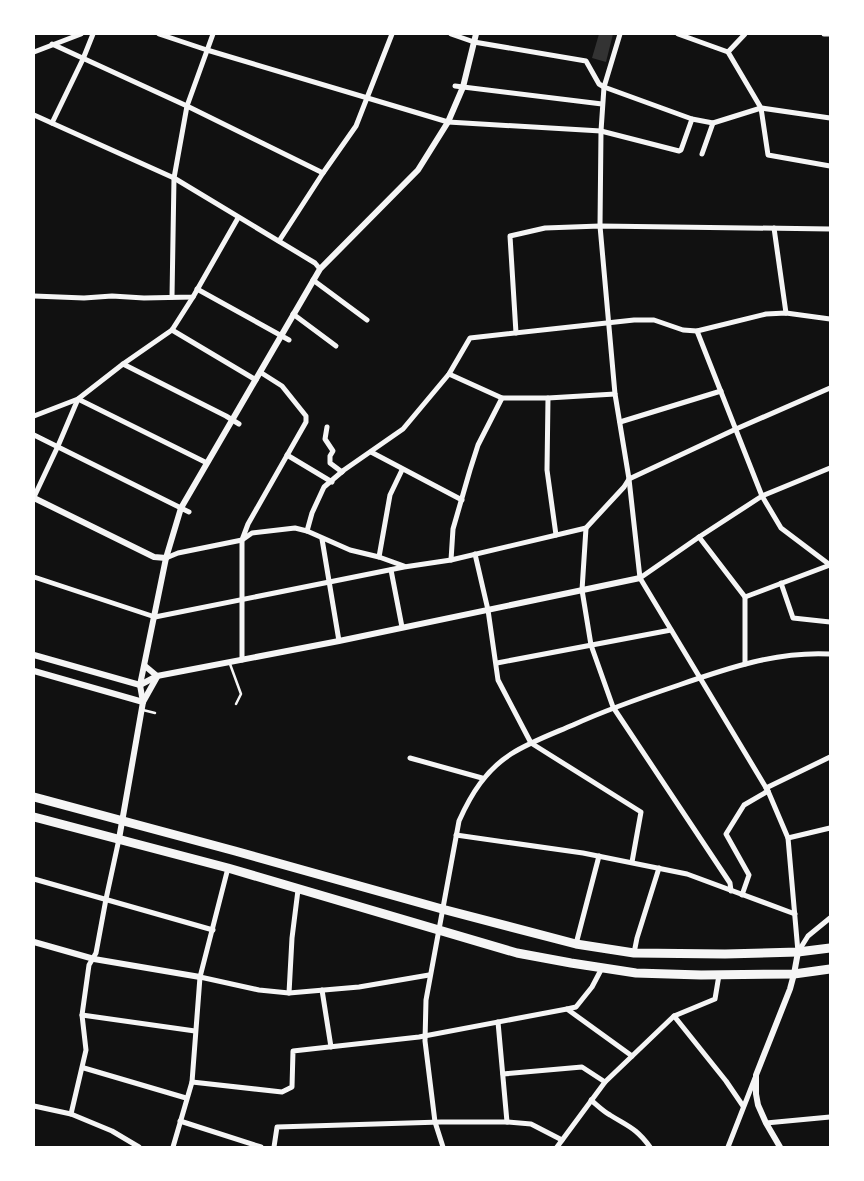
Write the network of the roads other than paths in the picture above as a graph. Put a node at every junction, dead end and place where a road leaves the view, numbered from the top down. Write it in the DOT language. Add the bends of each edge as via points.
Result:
graph roads {
  1 [pos="81,34"];
  2 [pos="92,34"];
  3 [pos="159,34"];
  4 [pos="213,34"];
  5 [pos="392,34"];
  6 [pos="451,34"];
  7 [pos="476,34"];
  8 [pos="620,34"];
  9 [pos="678,34"];
  10 [pos="745,34"];
  11 [pos="824,34"];
  12 [pos="830,34"];
  13 [pos="474,42"];
  14 [pos="52,44"];
  15 [pos="207,50"];
  16 [pos="34,52"];
  17 [pos="728,52"];
  18 [pos="83,59"];
  19 [pos="455,86"];
  20 [pos="463,87"];
  21 [pos="604,87"];
  22 [pos="366,97"];
  23 [pos="602,104"];
  24 [pos="187,106"];
  25 [pos="761,108"];
  26 [pos="34,115"];
  27 [pos="830,118"];
  28 [pos="692,119"];
  29 [pos="448,122"];
  30 [pos="52,123"];
  31 [pos="713,123"];
  32 [pos="601,131"];
  33 [pos="702,154"];
  34 [pos="830,166"];
  35 [pos="323,173"];
  36 [pos="174,178"];
  37 [pos="238,218"];
  38 [pos="600,226"];
  39 [pos="774,228"];
  40 [pos="830,229"];
  41 [pos="279,241"];
  42 [pos="320,269"];
  43 [pos="313,280"];
  44 [pos="197,289"];
  45 [pos="34,296"];
  46 [pos="172,297"];
  47 [pos="193,297"];
  48 [pos="786,313"];
  49 [pos="293,314"];
  50 [pos="830,319"];
  51 [pos="367,320"];
  52 [pos="608,323"];
  53 [pos="172,330"];
  54 [pos="697,331"];
  55 [pos="516,333"];
  56 [pos="281,335"];
  57 [pos="289,340"];
  58 [pos="336,346"];
  59 [pos="123,364"];
  60 [pos="260,372"];
  61 [pos="449,374"];
  62 [pos="256,380"];
  63 [pos="830,388"];
  64 [pos="721,391"];
  65 [pos="615,394"];
  66 [pos="78,398"];
  67 [pos="502,398"];
  68 [pos="548,398"];
  69 [pos="34,416"];
  70 [pos="620,422"];
  71 [pos="236,423"];
  72 [pos="327,427"];
  73 [pos="736,429"];
  74 [pos="34,435"];
  75 [pos="58,446"];
  76 [pos="371,452"];
  77 [pos="287,455"];
  78 [pos="207,463"];
  79 [pos="830,468"];
  80 [pos="402,470"];
  81 [pos="342,472"];
  82 [pos="629,479"];
  83 [pos="332,482"];
  84 [pos="762,496"];
  85 [pos="34,498"];
  86 [pos="462,500"];
  87 [pos="181,508"];
  88 [pos="189,512"];
  89 [pos="586,528"];
  90 [pos="307,531"];
  91 [pos="556,535"];
  92 [pos="699,537"];
  93 [pos="322,539"];
  94 [pos="242,540"];
  95 [pos="475,554"];
  96 [pos="166,558"];
  97 [pos="380,558"];
  98 [pos="451,560"];
  99 [pos="404,567"];
  100 [pos="391,570"];
  101 [pos="34,577"];
  102 [pos="640,578"];
  103 [pos="328,583"];
  104 [pos="781,583"];
  105 [pos="582,590"];
  106 [pos="745,597"];
  107 [pos="243,600"];
  108 [pos="488,610"];
  109 [pos="155,617"];
  110 [pos="830,622"];
  111 [pos="402,627"];
  112 [pos="671,630"];
  113 [pos="339,641"];
  114 [pos="591,645"];
  115 [pos="830,654"];
  116 [pos="34,655"];
  117 [pos="242,660"];
  118 [pos="230,662"];
  119 [pos="496,663"];
  120 [pos="745,664"];
  121 [pos="144,666"];
  122 [pos="34,671"];
  123 [pos="157,676"];
  124 [pos="700,678"];
  125 [pos="140,685"];
  126 [pos="143,702"];
  127 [pos="236,704"];
  128 [pos="613,707"];
  129 [pos="141,709"];
  130 [pos="155,713"];
  131 [pos="532,743"];
  132 [pos="410,758"];
  133 [pos="830,758"];
  134 [pos="482,778"];
  135 [pos="767,789"];
  136 [pos="34,797"];
  137 [pos="34,817"];
  138 [pos="122,821"];
  139 [pos="830,828"];
  140 [pos="456,835"];
  141 [pos="788,838"];
  142 [pos="119,839"];
  143 [pos="599,856"];
  144 [pos="632,862"];
  145 [pos="228,868"];
  146 [pos="659,868"];
  147 [pos="34,879"];
  148 [pos="298,890"];
  149 [pos="731,891"];
  150 [pos="742,895"];
  151 [pos="106,899"];
  152 [pos="442,909"];
  153 [pos="795,914"];
  154 [pos="830,918"];
  155 [pos="213,930"];
  156 [pos="438,930"];
  157 [pos="34,942"];
  158 [pos="576,944"];
  159 [pos="830,948"];
  160 [pos="798,952"];
  161 [pos="634,953"];
  162 [pos="94,959"];
  163 [pos="602,968"];
  164 [pos="830,969"];
  165 [pos="794,974"];
  166 [pos="429,975"];
  167 [pos="719,975"];
  168 [pos="200,977"];
  169 [pos="322,990"];
  170 [pos="289,993"];
  171 [pos="568,1009"];
  172 [pos="82,1015"];
  173 [pos="674,1016"];
  174 [pos="498,1022"];
  175 [pos="195,1031"];
  176 [pos="426,1035"];
  177 [pos="332,1047"];
  178 [pos="632,1056"];
  179 [pos="84,1068"];
  180 [pos="504,1074"];
  181 [pos="756,1075"];
  182 [pos="192,1082"];
  183 [pos="605,1082"];
  184 [pos="186,1098"];
  185 [pos="591,1100"];
  186 [pos="34,1106"];
  187 [pos="744,1106"];
  188 [pos="71,1114"];
  189 [pos="830,1117"];
  190 [pos="180,1121"];
  191 [pos="435,1122"];
  192 [pos="508,1122"];
  193 [pos="766,1124"];
  194 [pos="562,1140"];
  195 [pos="139,1147"];
  196 [pos="173,1147"];
  197 [pos="261,1147"];
  198 [pos="274,1147"];
  199 [pos="443,1147"];
  200 [pos="557,1147"];
  201 [pos="650,1147"];
  202 [pos="728,1147"];
  203 [pos="780,1147"];
  1 -- 14 [label="street"];
  2 -- 18 [label="street"];
  3 -- 15 [label="street"];
  4 -- 15 [label="street"];
  5 -- 22 [label="street"];
  6 -- 13 [label="street"];
  7 -- 13 [label="street"];
  8 -- 21 [label="street"];
  9 -- 17 [label="street"];
  10 -- 17 [label="street"];
  11 -- 12 [label="street"];
  13 -- 20 [label="street"];
  13 -- 21 [label="street" via="586,61"];
  14 -- 16 [label="street"];
  14 -- 18 [label="street"];
  15 -- 22 [label="street"];
  15 -- 24 [label="street"];
  17 -- 25 [label="street"];
  18 -- 24 [label="street"];
  18 -- 30 [label="street"];
  19 -- 20 [label="street"];
  20 -- 23 [label="street"];
  20 -- 29 [label="street"];
  21 -- 23 [label="street"];
  21 -- 28 [label="street"];
  22 -- 29 [label="street"];
  22 -- 35 [label="street" via="356,126"];
  23 -- 32 [label="street"];
  24 -- 35 [label="street"];
  24 -- 36 [label="street"];
  25 -- 27 [label="street"];
  25 -- 31 [label="street"];
  25 -- 34 [label="street" via="768,155"];
  26 -- 30 [label="street"];
  28 -- 31 [label="street"];
  28 -- 32 [label="street" via="679,151"];
  29 -- 32 [label="street"];
  29 -- 42 [label="street" via="418,170"];
  30 -- 36 [label="street"];
  31 -- 33 [label="street"];
  32 -- 38 [label="street"];
  35 -- 41 [label="street"];
  36 -- 37 [label="street"];
  36 -- 46 [label="street"];
  37 -- 41 [label="street"];
  37 -- 44 [label="street"];
  38 -- 39 [label="street"];
  38 -- 52 [label="street"];
  38 -- 55 [label="street" via="545,228 510,236"];
  39 -- 40 [label="street"];
  39 -- 48 [label="street"];
  41 -- 42 [label="street"];
  42 -- 43 [label="street"];
  43 -- 49 [label="street"];
  43 -- 51 [label="street"];
  44 -- 47 [label="street"];
  44 -- 56 [label="street"];
  45 -- 46 [label="street"];
  46 -- 47 [label="street"];
  47 -- 53 [label="street"];
  48 -- 50 [label="street"];
  48 -- 54 [label="street" via="766,314"];
  49 -- 56 [label="street"];
  49 -- 58 [label="street"];
  52 -- 54 [label="street" via="654,320 683,330"];
  52 -- 55 [label="street"];
  52 -- 65 [label="street"];
  53 -- 59 [label="street"];
  53 -- 62 [label="street"];
  54 -- 64 [label="street"];
  55 -- 61 [label="street" via="470,338"];
  56 -- 57 [label="street"];
  56 -- 60 [label="street"];
  59 -- 66 [label="street"];
  59 -- 71 [label="street"];
  60 -- 62 [label="street"];
  60 -- 77 [label="street" via="282,386 306,416 306,422"];
  61 -- 67 [label="street"];
  61 -- 76 [label="street" via="403,429"];
  62 -- 71 [label="street"];
  63 -- 73 [label="street"];
  64 -- 70 [label="street"];
  64 -- 73 [label="street"];
  65 -- 68 [label="street"];
  65 -- 70 [label="street"];
  66 -- 69 [label="street"];
  66 -- 75 [label="street"];
  66 -- 78 [label="street"];
  67 -- 68 [label="street"];
  67 -- 86 [label="street" via="478,445"];
  68 -- 91 [label="street" via="547,470"];
  70 -- 82 [label="street"];
  71 -- 78 [label="street"];
  72 -- 81 [label="street" via="325,439 333,451 330,463"];
  73 -- 82 [label="street"];
  73 -- 84 [label="street"];
  74 -- 75 [label="street"];
  75 -- 85 [label="street"];
  75 -- 87 [label="street"];
  76 -- 80 [label="street"];
  76 -- 81 [label="street"];
  77 -- 83 [label="street"];
  77 -- 94 [label="street"];
  78 -- 87 [label="street"];
  79 -- 84 [label="street"];
  80 -- 86 [label="street"];
  80 -- 97 [label="street" via="390,495"];
  81 -- 83 [label="street"];
  82 -- 89 [label="street"];
  82 -- 102 [label="street"];
  83 -- 90 [label="street" via="324,487 317,500"];
  84 -- 92 [label="street"];
  84 -- 104 [label="street" via="781,528 830,565"];
  85 -- 96 [label="street" via="154,557"];
  86 -- 98 [label="street" via="453,529"];
  87 -- 88 [label="street"];
  87 -- 96 [label="street"];
  89 -- 91 [label="street"];
  89 -- 105 [label="street"];
  90 -- 93 [label="street"];
  90 -- 94 [label="street" via="295,528 265,531 252,533"];
  91 -- 95 [label="street"];
  92 -- 102 [label="street"];
  92 -- 106 [label="street"];
  93 -- 97 [label="street"];
  93 -- 103 [label="street"];
  94 -- 96 [label="street"];
  94 -- 107 [label="street"];
  95 -- 98 [label="street"];
  95 -- 108 [label="street"];
  96 -- 109 [label="street"];
  97 -- 99 [label="street"];
  98 -- 99 [label="street"];
  99 -- 100 [label="street"];
  100 -- 103 [label="street"];
  100 -- 111 [label="street"];
  101 -- 109 [label="street"];
  102 -- 105 [label="street"];
  102 -- 112 [label="street"];
  103 -- 107 [label="street"];
  103 -- 113 [label="street"];
  104 -- 106 [label="street"];
  104 -- 110 [label="street" via="793,618"];
  105 -- 108 [label="street"];
  105 -- 114 [label="street"];
  106 -- 120 [label="street"];
  107 -- 109 [label="street"];
  107 -- 117 [label="street"];
  108 -- 111 [label="street"];
  108 -- 119 [label="street"];
  109 -- 121 [label="street"];
  111 -- 113 [label="street"];
  112 -- 114 [label="street"];
  112 -- 124 [label="street"];
  113 -- 117 [label="street"];
  114 -- 119 [label="street"];
  114 -- 128 [label="street"];
  115 -- 120 [label="street" via="782,656"];
  116 -- 125 [label="street"];
  117 -- 118 [label="street"];
  118 -- 123 [label="street"];
  118 -- 127 [label="lane" via="241,694"];
  119 -- 131 [label="street" via="498,680"];
  120 -- 124 [label="street"];
  121 -- 123 [label="street"];
  121 -- 125 [label="street"];
  122 -- 126 [label="street"];
  123 -- 125 [label="street"];
  123 -- 126 [label="street"];
  124 -- 128 [label="street"];
  124 -- 135 [label="street"];
  125 -- 126 [label="street"];
  126 -- 129 [label="street"];
  128 -- 131 [label="street"];
  128 -- 149 [label="street" via="730,883"];
  129 -- 130 [label="lane"];
  129 -- 138 [label="street"];
  131 -- 134 [label="street" via="511,754"];
  131 -- 144 [label="street" via="641,812"];
  132 -- 134 [label="street"];
  133 -- 135 [label="street"];
  134 -- 140 [label="street" via="459,821"];
  135 -- 141 [label="street"];
  135 -- 150 [label="street" via="744,805 726,834 749,875"];
  136 -- 138 [label="main road"];
  137 -- 142 [label="main road"];
  138 -- 142 [label="street"];
  138 -- 152 [label="main road"];
  139 -- 141 [label="street"];
  140 -- 143 [label="street"];
  140 -- 152 [label="street"];
  141 -- 153 [label="street"];
  142 -- 145 [label="main road"];
  142 -- 151 [label="street"];
  143 -- 144 [label="street"];
  143 -- 158 [label="street"];
  144 -- 146 [label="street"];
  145 -- 148 [label="main road"];
  145 -- 155 [label="street"];
  146 -- 149 [label="street" via="687,874"];
  146 -- 161 [label="street"];
  147 -- 151 [label="street"];
  148 -- 156 [label="main road"];
  148 -- 170 [label="street"];
  149 -- 150 [label="street"];
  150 -- 153 [label="street"];
  151 -- 155 [label="street"];
  151 -- 162 [label="street"];
  152 -- 156 [label="street"];
  152 -- 158 [label="main road"];
  153 -- 160 [label="street"];
  154 -- 160 [label="street" via="808,936"];
  155 -- 168 [label="street"];
  156 -- 163 [label="main road" via="517,953"];
  156 -- 166 [label="street"];
  157 -- 162 [label="street"];
  158 -- 161 [label="main road"];
  159 -- 160 [label="main road"];
  160 -- 161 [label="main road"];
  160 -- 165 [label="street"];
  162 -- 168 [label="street"];
  162 -- 172 [label="street" via="89,966"];
  163 -- 167 [label="main road" via="636,973"];
  163 -- 171 [label="street" via="576,1007"];
  164 -- 165 [label="main road"];
  165 -- 167 [label="main road"];
  165 -- 181 [label="street"];
  166 -- 169 [label="street"];
  166 -- 176 [label="street"];
  167 -- 173 [label="street" via="715,999"];
  168 -- 170 [label="street"];
  168 -- 175 [label="street"];
  169 -- 170 [label="street"];
  169 -- 177 [label="street"];
  171 -- 174 [label="street"];
  171 -- 178 [label="street"];
  172 -- 175 [label="street"];
  172 -- 179 [label="street" via="86,1050"];
  173 -- 178 [label="street"];
  173 -- 187 [label="street"];
  174 -- 176 [label="street"];
  174 -- 180 [label="street"];
  175 -- 182 [label="street"];
  176 -- 177 [label="street"];
  176 -- 191 [label="street"];
  177 -- 182 [label="street" via="293,1051 292,1086 282,1092"];
  178 -- 183 [label="street"];
  179 -- 184 [label="street"];
  179 -- 188 [label="street"];
  180 -- 183 [label="street" via="582,1067"];
  180 -- 192 [label="street"];
  181 -- 187 [label="street"];
  181 -- 193 [label="street" via="758,1105"];
  182 -- 184 [label="street"];
  183 -- 185 [label="street"];
  184 -- 190 [label="street"];
  185 -- 194 [label="street"];
  185 -- 201 [label="street" via="630,1126"];
  186 -- 188 [label="street"];
  187 -- 202 [label="street"];
  188 -- 195 [label="street" via="112,1131"];
  189 -- 193 [label="street"];
  190 -- 196 [label="street"];
  190 -- 197 [label="street"];
  191 -- 192 [label="street"];
  191 -- 198 [label="street" via="277,1127"];
  191 -- 199 [label="street"];
  192 -- 194 [label="street" via="532,1124"];
  193 -- 203 [label="street"];
  194 -- 200 [label="street"];
}
